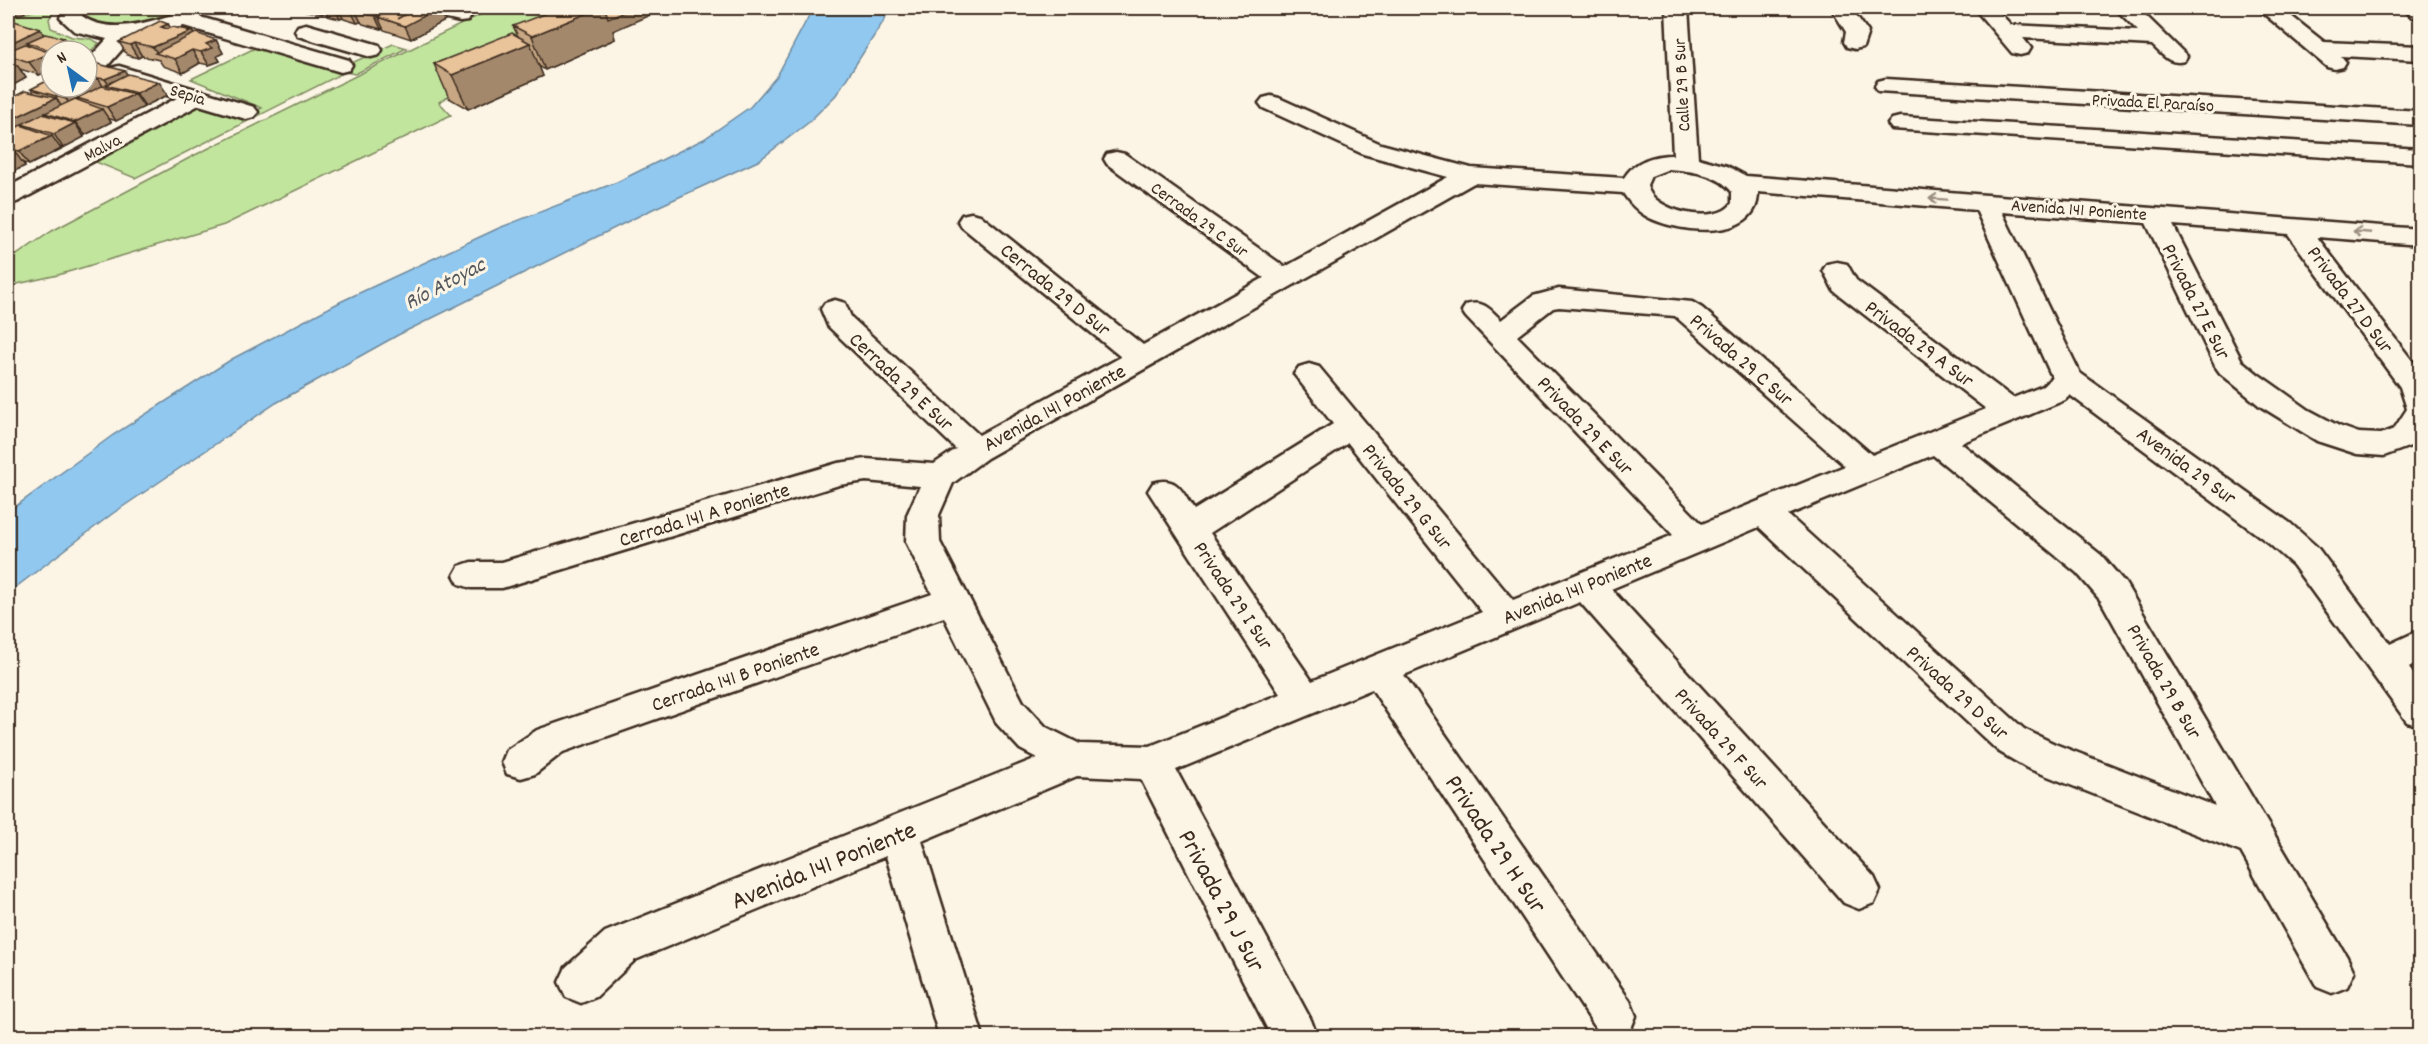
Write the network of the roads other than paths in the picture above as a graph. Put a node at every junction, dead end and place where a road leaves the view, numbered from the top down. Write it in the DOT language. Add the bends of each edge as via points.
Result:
graph roads {
  1 [pos="73,8"];
  2 [pos="208,8"];
  3 [pos="423,8"];
  4 [pos="1677,8"];
  5 [pos="1841,8"];
  6 [pos="1984,8"];
  7 [pos="2126,8"];
  8 [pos="2268,8"];
  9 [pos="2414,8"];
  10 [pos="2421,12"];
  11 [pos="460,16"];
  12 [pos="183,19"];
  13 [pos="280,24"];
  14 [pos="126,31"];
  15 [pos="2005,31"];
  16 [pos="2158,39"];
  17 [pos="1855,42"];
  18 [pos="2317,48"];
  19 [pos="371,50"];
  20 [pos="2021,50"];
  21 [pos="2421,53"];
  22 [pos="2176,56"];
  23 [pos="99,59"];
  24 [pos="2336,63"];
  25 [pos="341,65"];
  26 [pos="99,69"];
  27 [pos="1886,86"];
  28 [pos="197,97"];
  29 [pos="1271,103"];
  30 [pos="246,112"];
  31 [pos="2421,118"];
  32 [pos="1900,124"];
  33 [pos="2421,156"];
  34 [pos="1116,159"];
  35 [pos="1686,162"];
  36 [pos="1470,175"];
  37 [pos="1634,186"];
  38 [pos="1742,193"];
  39 [pos="8,197"];
  40 [pos="1988,211"];
  41 [pos="971,221"];
  42 [pos="2159,224"];
  43 [pos="2303,235"];
  44 [pos="2421,237"];
  45 [pos="2421,255"];
  46 [pos="1837,270"];
  47 [pos="1284,279"];
  48 [pos="835,309"];
  49 [pos="1476,311"];
  50 [pos="1498,335"];
  51 [pos="1141,358"];
  52 [pos="1309,374"];
  53 [pos="2068,379"];
  54 [pos="2421,405"];
  55 [pos="2009,411"];
  56 [pos="2421,413"];
  57 [pos="1352,426"];
  58 [pos="1937,441"];
  59 [pos="976,450"];
  60 [pos="1868,469"];
  61 [pos="940,476"];
  62 [pos="1164,491"];
  63 [pos="1763,512"];
  64 [pos="1190,529"];
  65 [pos="1697,539"];
  66 [pos="471,575"];
  67 [pos="1586,585"];
  68 [pos="953,600"];
  69 [pos="1506,617"];
  70 [pos="2421,644"];
  71 [pos="2385,664"];
  72 [pos="1379,669"];
  73 [pos="1304,700"];
  74 [pos="2421,711"];
  75 [pos="1075,760"];
  76 [pos="521,762"];
  77 [pos="1152,763"];
  78 [pos="900,833"];
  79 [pos="2257,840"];
  80 [pos="1858,890"];
  81 [pos="2332,972"];
  82 [pos="581,982"];
  83 [pos="1614,1016"];
  84 [pos="961,1036"];
  85 [pos="1294,1036"];
  1 -- 14 [label="street" via="71,18 77,25 105,32"];
  2 -- 12 [label="street"];
  3 -- 11 [label="street"];
  4 -- 35 [label="street, Calle 29 B Sur"];
  5 -- 17 [label="street" via="1857,32"];
  6 -- 15 [label="street"];
  7 -- 16 [label="street"];
  8 -- 18 [label="street"];
  9 -- 10 [label="street"];
  12 -- 14 [label="street"];
  12 -- 25 [label="street"];
  13 -- 19 [label="street"];
  14 -- 23 [label="street"];
  15 -- 16 [label="street"];
  15 -- 20 [label="street"];
  16 -- 22 [label="street"];
  18 -- 21 [label="street"];
  18 -- 24 [label="street"];
  26 -- 28 [label="street, Sepia"];
  27 -- 31 [label="street, Privada El Paraíso"];
  28 -- 30 [label="street, Sepia"];
  28 -- 39 [label="street, Malva"];
  29 -- 36 [label="street" via="1372,149"];
  32 -- 33 [label="street, Privada El Paraíso"];
  34 -- 47 [label="street, Cerrada 29 C Sur"];
  35 -- 37 [label="street" via="1643,170"];
  35 -- 38 [label="street" via="1725,173"];
  36 -- 37 [label="street"];
  36 -- 47 [label="street, Avenida 141 Poniente"];
  37 -- 38 [label="street" via="1637,195 1657,212 1688,221 1720,221 1733,216 1742,210"];
  38 -- 40 [label="street, Avenida 141 Poniente"];
  40 -- 42 [label="street, Avenida 141 Poniente"];
  40 -- 53 [label="street, Avenida 29 Sur"];
  41 -- 51 [label="street, Cerrada 29 D Sur"];
  42 -- 43 [label="street, Avenida 141 Poniente"];
  42 -- 56 [label="street, Privada 27 E Sur" via="2230,366 2248,384 2325,432 2373,447 2402,441 2416,427"];
  44 -- 43 [label="street, Avenida 141 Poniente, one-way"];
  43 -- 45 [label="street, Avenida 141 Poniente"];
  43 -- 54 [label="street, Privada 27 D Sur" via="2415,385"];
  46 -- 55 [label="street, Privada 29 A Sur" via="1844,285"];
  47 -- 51 [label="street, Avenida 141 Poniente"];
  48 -- 59 [label="street, Cerrada 29 E Sur" via="838,320"];
  49 -- 50 [label="street, Privada 29 E Sur"];
  50 -- 60 [label="street, Privada 29 C Sur" via="1544,302 1559,298 1682,308"];
  50 -- 65 [label="street, Privada 29 E Sur"];
  51 -- 59 [label="street, Avenida 141 Poniente"];
  52 -- 57 [label="street, Privada 29 G Sur"];
  53 -- 55 [label="street, Avenida 141 Poniente" via="2054,393"];
  53 -- 71 [label="street, Avenida 29 Sur" via="2278,532 2305,556"];
  55 -- 58 [label="street, Avenida 141 Poniente"];
  57 -- 64 [label="street"];
  57 -- 69 [label="street, Privada 29 G Sur"];
  58 -- 60 [label="street, Avenida 141 Poniente"];
  58 -- 79 [label="street, Privada 29 B Sur" via="2089,564 2113,592"];
  59 -- 61 [label="street, Avenida 141 Poniente"];
  60 -- 63 [label="street, Avenida 141 Poniente"];
  61 -- 66 [label="street, Cerrada 141 A Poniente" via="866,470 838,474 502,575"];
  61 -- 68 [label="street, Avenida 141 Poniente" via="923,515 923,542"];
  62 -- 64 [label="street, Privada 29 I Sur"];
  63 -- 65 [label="street, Avenida 141 Poniente"];
  63 -- 79 [label="street, Privada 29 D Sur" via="2011,740 2041,756"];
  64 -- 73 [label="street, Privada 29 I Sur"];
  65 -- 67 [label="street, Avenida 141 Poniente"];
  67 -- 69 [label="street, Avenida 141 Poniente"];
  67 -- 80 [label="street, Privada 29 F Sur"];
  68 -- 75 [label="street, Avenida 141 Poniente" via="1010,713 1033,738"];
  68 -- 76 [label="street, Cerrada 141 B Poniente" via="550,741"];
  69 -- 72 [label="street, Avenida 141 Poniente"];
  70 -- 71 [label="street"];
  71 -- 74 [label="street, Avenida 29 Sur"];
  72 -- 73 [label="street, Avenida 141 Poniente"];
  72 -- 83 [label="street, Privada 29 H Sur"];
  73 -- 77 [label="street, Avenida 141 Poniente"];
  75 -- 77 [label="street, Avenida 141 Poniente"];
  75 -- 78 [label="street, Avenida 141 Poniente"];
  77 -- 85 [label="street, Privada 29 J Sur"];
  78 -- 82 [label="street, Avenida 141 Poniente" via="620,946"];
  78 -- 84 [label="street"];
  79 -- 81 [label="street, Privada 29 B Sur"];
}
